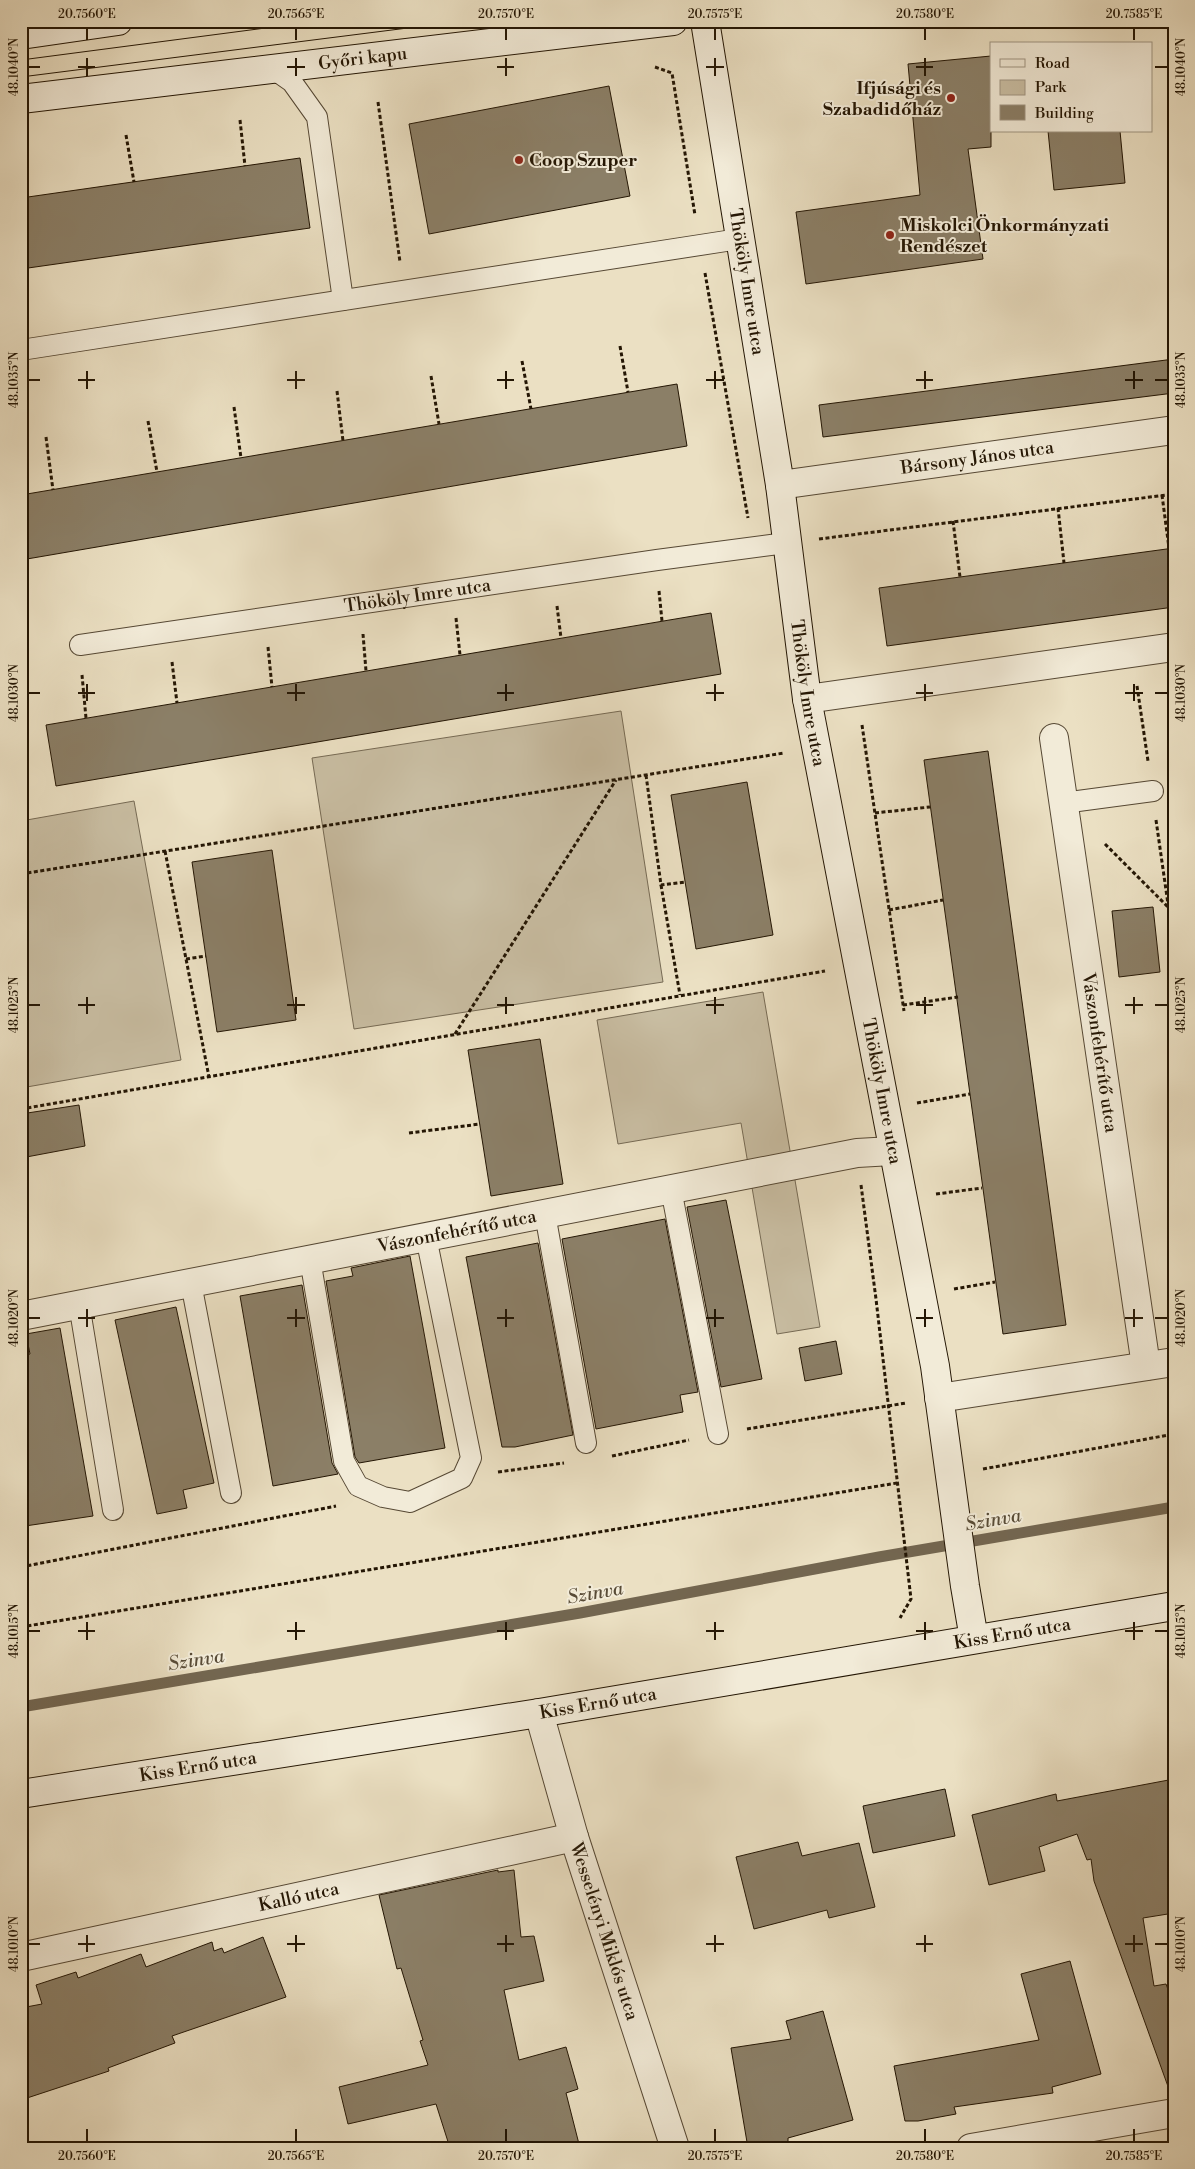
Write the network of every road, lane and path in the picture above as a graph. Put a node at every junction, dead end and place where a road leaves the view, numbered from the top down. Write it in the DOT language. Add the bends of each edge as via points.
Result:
graph roads {
  1 [pos="118,21"];
  2 [pos="673,21"];
  3 [pos="705,21"];
  4 [pos="21,35"];
  5 [pos="272,68"];
  6 [pos="21,99"];
  7 [pos="378,102"];
  8 [pos="240,120"];
  9 [pos="126,135"];
  10 [pos="245,166"];
  11 [pos="134,182"];
  12 [pos="739,238"];
  13 [pos="404,290"];
  14 [pos="343,300"];
  15 [pos="620,346"];
  16 [pos="21,350"];
  17 [pos="522,361"];
  18 [pos="431,376"];
  19 [pos="337,390"];
  20 [pos="628,392"];
  21 [pos="234,407"];
  22 [pos="531,409"];
  23 [pos="148,421"];
  24 [pos="439,424"];
  25 [pos="1174,430"];
  26 [pos="46,437"];
  27 [pos="343,441"];
  28 [pos="241,458"];
  29 [pos="157,472"];
  30 [pos="780,485"];
  31 [pos="53,490"];
  32 [pos="1174,494"];
  33 [pos="1162,495"];
  34 [pos="1058,508"];
  35 [pos="953,521"];
  36 [pos="799,542"];
  37 [pos="1169,548"];
  38 [pos="1064,563"];
  39 [pos="960,577"];
  40 [pos="453,590"];
  41 [pos="360,603"];
  42 [pos="265,617"];
  43 [pos="168,631"];
  44 [pos="80,644"];
  45 [pos="1174,647"];
  46 [pos="460,655"];
  47 [pos="366,671"];
  48 [pos="272,687"];
  49 [pos="807,699"];
  50 [pos="177,703"];
  51 [pos="86,718"];
  52 [pos="1054,738"];
  53 [pos="788,753"];
  54 [pos="646,775"];
  55 [pos="616,780"];
  56 [pos="1152,791"];
  57 [pos="1063,803"];
  58 [pos="930,807"];
  59 [pos="875,813"];
  60 [pos="165,851"];
  61 [pos="21,874"];
  62 [pos="685,882"];
  63 [pos="662,885"];
  64 [pos="944,900"];
  65 [pos="1168,907"];
  66 [pos="889,910"];
  67 [pos="206,956"];
  68 [pos="186,959"];
  69 [pos="825,970"];
  70 [pos="680,995"];
  71 [pos="958,997"];
  72 [pos="903,1005"];
  73 [pos="455,1034"];
  74 [pos="209,1077"];
  75 [pos="970,1094"];
  76 [pos="917,1103"];
  77 [pos="21,1109"];
  78 [pos="480,1124"];
  79 [pos="409,1133"];
  80 [pos="892,1150"];
  81 [pos="982,1188"];
  82 [pos="671,1189"];
  83 [pos="930,1195"];
  84 [pos="545,1214"];
  85 [pos="426,1237"];
  86 [pos="310,1259"];
  87 [pos="995,1282"];
  88 [pos="190,1283"];
  89 [pos="952,1290"];
  90 [pos="79,1304"];
  91 [pos="21,1316"];
  92 [pos="1174,1362"];
  93 [pos="1146,1366"];
  94 [pos="939,1398"];
  95 [pos="718,1434"];
  96 [pos="1174,1434"];
  97 [pos="586,1443"];
  98 [pos="974,1471"];
  99 [pos="896,1483"];
  100 [pos="231,1493"];
  101 [pos="898,1493"];
  102 [pos="383,1497"];
  103 [pos="113,1510"];
  104 [pos="21,1567"];
  105 [pos="1174,1606"];
  106 [pos="900,1618"];
  107 [pos="21,1627"];
  108 [pos="974,1639"];
  109 [pos="539,1713"];
  110 [pos="21,1794"];
  111 [pos="574,1837"];
  112 [pos="21,1957"];
  113 [pos="1174,2114"];
  114 [pos="675,2148"];
  115 [pos="971,2148"];
  1 -- 4 [label="street"];
  2 -- 5 [label="street, Győri kapu"];
  3 -- 12 [label="street, Thököly Imre utca"];
  5 -- 6 [label="street, Győri kapu"];
  5 -- 14 [label="lane" via="292,82 318,117"];
  7 -- 13 [label="path"];
  8 -- 10 [label="path"];
  9 -- 11 [label="path"];
  12 -- 13 [label="lane"];
  12 -- 30 [label="street, Thököly Imre utca"];
  13 -- 14 [label="lane"];
  14 -- 16 [label="lane"];
  15 -- 20 [label="path"];
  17 -- 22 [label="path"];
  18 -- 24 [label="path"];
  19 -- 27 [label="path"];
  21 -- 28 [label="path"];
  23 -- 29 [label="path"];
  25 -- 30 [label="street, Bársony János utca"];
  26 -- 31 [label="path"];
  30 -- 36 [label="street, Thököly Imre utca"];
  32 -- 33 [label="path"];
  33 -- 34 [label="path"];
  33 -- 37 [label="path"];
  34 -- 35 [label="path"];
  34 -- 38 [label="path"];
  35 -- 36 [label="path"];
  35 -- 39 [label="path"];
  36 -- 40 [label="lane, Thököly Imre utca"];
  36 -- 49 [label="street, Thököly Imre utca"];
  40 -- 41 [label="lane, Thököly Imre utca"];
  40 -- 46 [label="path"];
  41 -- 42 [label="lane, Thököly Imre utca"];
  41 -- 47 [label="path"];
  42 -- 43 [label="lane, Thököly Imre utca"];
  42 -- 48 [label="path"];
  43 -- 44 [label="lane, Thököly Imre utca"];
  43 -- 50 [label="path"];
  44 -- 51 [label="path"];
  45 -- 49 [label="street"];
  49 -- 80 [label="street, Thököly Imre utca"];
  52 -- 57 [label="street, Vászonfehérítő utca"];
  53 -- 54 [label="path"];
  54 -- 55 [label="path"];
  54 -- 63 [label="path"];
  55 -- 60 [label="path"];
  55 -- 73 [label="path"];
  56 -- 57 [label="lane"];
  57 -- 65 [label="path"];
  57 -- 93 [label="street, Vászonfehérítő utca"];
  58 -- 59 [label="path"];
  60 -- 61 [label="path"];
  60 -- 68 [label="path"];
  62 -- 63 [label="path"];
  63 -- 70 [label="path"];
  64 -- 66 [label="path"];
  67 -- 68 [label="path"];
  68 -- 74 [label="path"];
  69 -- 70 [label="path"];
  70 -- 73 [label="path"];
  71 -- 72 [label="path"];
  73 -- 74 [label="path"];
  74 -- 77 [label="path"];
  75 -- 76 [label="path"];
  78 -- 79 [label="path"];
  80 -- 82 [label="street, Vászonfehérítő utca" via="857,1153"];
  80 -- 94 [label="street, Thököly Imre utca"];
  81 -- 83 [label="path"];
  82 -- 84 [label="street, Vászonfehérítő utca"];
  82 -- 95 [label="lane"];
  84 -- 85 [label="street, Vászonfehérítő utca"];
  84 -- 97 [label="lane"];
  85 -- 86 [label="street, Vászonfehérítő utca"];
  85 -- 102 [label="lane" via="471,1458 462,1478 410,1502"];
  86 -- 88 [label="street, Vászonfehérítő utca"];
  86 -- 102 [label="lane" via="344,1461 358,1486"];
  87 -- 89 [label="path"];
  88 -- 90 [label="street, Vászonfehérítő utca"];
  88 -- 100 [label="lane"];
  90 -- 91 [label="street, Vászonfehérítő utca"];
  90 -- 103 [label="lane"];
  92 -- 93 [label="street"];
  93 -- 94 [label="street"];
  94 -- 108 [label="street, Thököly Imre utca"];
  96 -- 98 [label="path"];
  99 -- 107 [label="path"];
  101 -- 106 [label="path" via="911,1599"];
  102 -- 104 [label="path"];
  105 -- 108 [label="street, Kiss Ernő utca"];
  108 -- 109 [label="street, Kiss Ernő utca"];
  109 -- 110 [label="street, Kiss Ernő utca"];
  109 -- 111 [label="street, Wesselényi Miklós utca"];
  111 -- 112 [label="street, Kalló utca"];
  111 -- 114 [label="street, Wesselényi Miklós utca"];
  113 -- 115 [label="street"];
}
